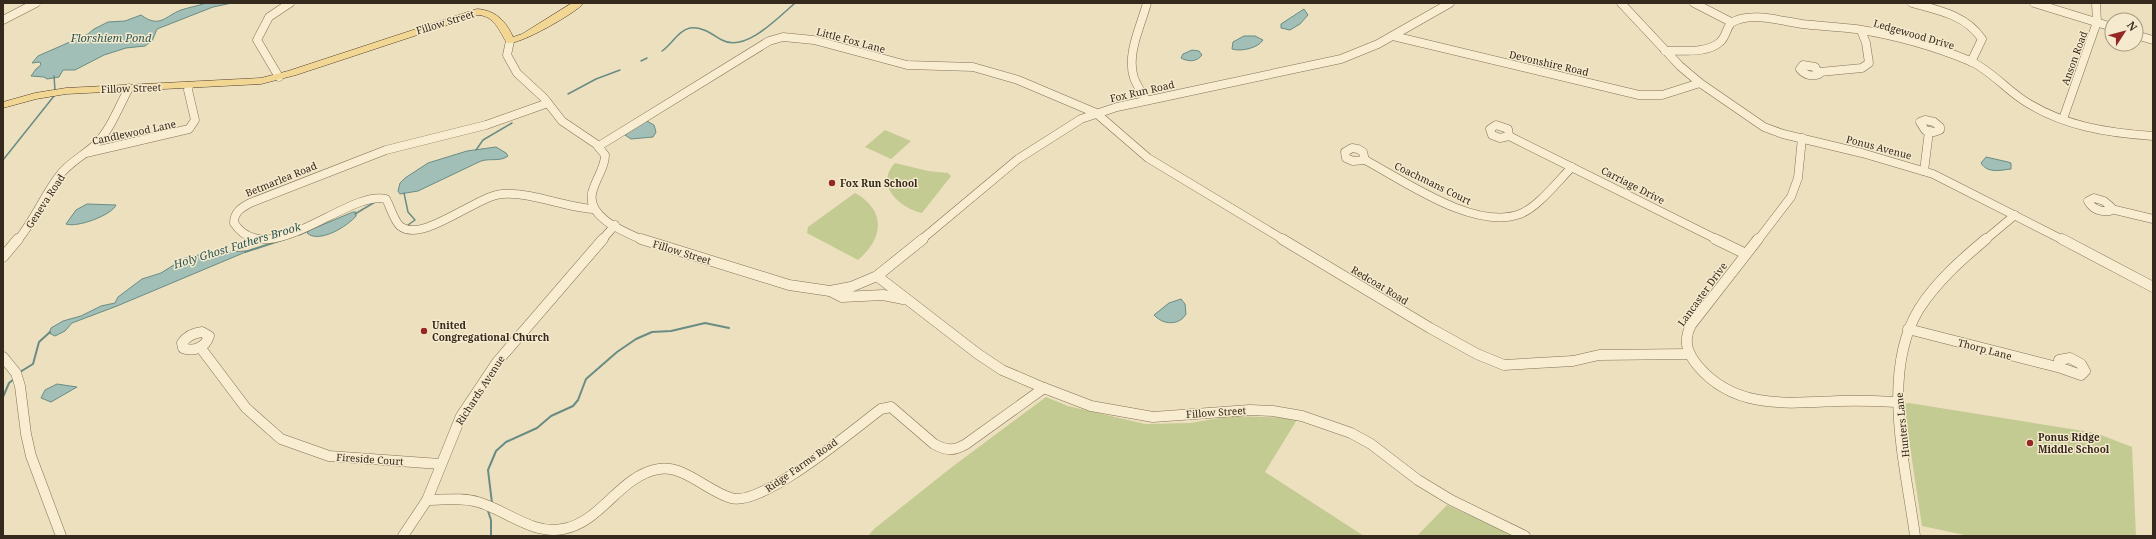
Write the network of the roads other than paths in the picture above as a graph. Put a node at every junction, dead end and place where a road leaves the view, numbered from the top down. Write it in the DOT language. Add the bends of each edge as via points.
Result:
graph roads {
  1 [pos="36,3"];
  2 [pos="290,3"];
  3 [pos="579,3"];
  4 [pos="1147,3"];
  5 [pos="1450,3"];
  6 [pos="1621,3"];
  7 [pos="1694,3"];
  8 [pos="1912,3"];
  9 [pos="2034,3"];
  10 [pos="2096,3"];
  11 [pos="5,17"];
  12 [pos="1731,22"];
  13 [pos="2097,22"];
  14 [pos="2104,24"];
  15 [pos="1861,30"];
  16 [pos="1393,36"];
  17 [pos="510,41"];
  18 [pos="1665,51"];
  19 [pos="1971,62"];
  20 [pos="1820,72"];
  21 [pos="279,77"];
  22 [pos="1700,83"];
  23 [pos="189,86"];
  24 [pos="129,88"];
  25 [pos="1146,100"];
  26 [pos="548,103"];
  27 [pos="3,105"];
  28 [pos="1096,113"];
  29 [pos="2063,119"];
  30 [pos="1929,131"];
  31 [pos="1509,136"];
  32 [pos="2153,136"];
  33 [pos="1802,138"];
  34 [pos="599,146"];
  35 [pos="84,154"];
  36 [pos="1364,160"];
  37 [pos="1572,167"];
  38 [pos="1924,171"];
  39 [pos="593,209"];
  40 [pos="2111,209"];
  41 [pos="2015,215"];
  42 [pos="2153,219"];
  43 [pos="615,225"];
  44 [pos="1746,254"];
  45 [pos="3,257"];
  46 [pos="877,276"];
  47 [pos="858,285"];
  48 [pos="2153,287"];
  49 [pos="830,291"];
  50 [pos="868,296"];
  51 [pos="906,300"];
  52 [pos="1908,329"];
  53 [pos="200,347"];
  54 [pos="1688,354"];
  55 [pos="3,357"];
  56 [pos="2061,367"];
  57 [pos="1044,388"];
  58 [pos="1897,402"];
  59 [pos="440,464"];
  60 [pos="427,500"];
  61 [pos="61,536"];
  62 [pos="403,536"];
  63 [pos="1525,536"];
  64 [pos="1916,536"];
  1 -- 11 [label="street"];
  2 -- 21 [label="street" via="269,17 256,40"];
  3 -- 17 [label="main road" via="525,36"];
  4 -- 25 [label="street" via="1133,52 1132,66 1133,78"];
  5 -- 16 [label="street, Fox Run Road"];
  6 -- 18 [label="street, Ponus Avenue"];
  7 -- 12 [label="street"];
  8 -- 19 [label="street" via="1958,18 1975,28 1982,39"];
  9 -- 13 [label="street"];
  10 -- 13 [label="street, Anson Road"];
  12 -- 15 [label="street, Ledgewood Drive" via="1758,18"];
  12 -- 18 [label="street" via="1725,37 1716,45"];
  13 -- 14 [label="street"];
  13 -- 29 [label="street, Anson Road"];
  15 -- 19 [label="street, Ledgewood Drive" via="1905,40"];
  15 -- 20 [label="street" via="1869,63 1862,68"];
  16 -- 22 [label="street, Devonshire Road" via="1639,95 1662,95"];
  16 -- 25 [label="street, Fox Run Road" via="1366,50 1340,59"];
  17 -- 21 [label="main road, Fillow Street" via="493,15 477,12"];
  17 -- 26 [label="street" via="506,55 509,63"];
  18 -- 22 [label="street, Ponus Avenue"];
  19 -- 29 [label="street, Ledgewood Drive" via="2023,100"];
  21 -- 23 [label="main road, Fillow Street" via="251,82"];
  22 -- 33 [label="street, Ponus Avenue" via="1764,127"];
  23 -- 24 [label="main road, Fillow Street"];
  23 -- 35 [label="street, Candlewood Lane" via="195,120 189,129"];
  24 -- 27 [label="main road, Fillow Street" via="55,92"];
  24 -- 35 [label="street, Geneva Road" via="104,134"];
  25 -- 28 [label="street, Fox Run Road"];
  26 -- 34 [label="street" via="560,120"];
  26 -- 39 [label="street, Betmarlea Road" via="486,125 422,140 370,156 250,203 237,211 233,222 239,230 249,236 273,238 289,234 379,197 386,199 400,226 414,232 426,229 476,202 501,194 519,194 578,209"];
  28 -- 34 [label="street, Little Fox Lane" via="1018,80 987,70 973,67 907,65 814,40 783,37 769,41"];
  28 -- 46 [label="street, Fox Run Road" via="1076,122 1018,159"];
  28 -- 54 [label="street, Redcoat Road" via="1148,158 1477,354 1504,365 1574,361 1599,355"];
  29 -- 32 [label="street, Ledgewood Drive" via="2095,130"];
  30 -- 38 [label="street"];
  31 -- 37 [label="street, Carriage Drive"];
  33 -- 38 [label="street, Ponus Avenue"];
  33 -- 44 [label="street, Lancaster Drive" via="1798,178 1791,197"];
  34 -- 39 [label="street" via="606,163 591,191"];
  35 -- 45 [label="street, Geneva Road" via="60,176 44,206"];
  36 -- 37 [label="street, Coachmans Court" via="1448,205 1474,215 1490,217 1520,214 1531,208"];
  37 -- 44 [label="street, Carriage Drive"];
  38 -- 41 [label="street, Ponus Avenue"];
  39 -- 43 [label="street, Fillow Street"];
  40 -- 42 [label="street"];
  41 -- 48 [label="street, Ponus Avenue"];
  41 -- 52 [label="street, Hunters Lane" via="1957,263 1939,282"];
  43 -- 49 [label="street, Fillow Street" via="655,244 797,287"];
  43 -- 59 [label="street, Richards Avenue" via="497,362 461,416"];
  44 -- 54 [label="street, Lancaster Drive" via="1691,324 1685,337"];
  46 -- 47 [label="street, Fillow Street"];
  46 -- 51 [label="street, Fillow Street"];
  47 -- 49 [label="street, Fillow Street"];
  47 -- 50 [label="street"];
  49 -- 50 [label="street, Fillow Street" via="842,297"];
  50 -- 51 [label="street, Fillow Street" via="883,295"];
  51 -- 57 [label="street, Fillow Street" via="1002,370"];
  52 -- 56 [label="street, Thorp Lane" via="2055,368"];
  52 -- 58 [label="street, Hunters Lane" via="1899,367"];
  53 -- 59 [label="street, Fireside Court" via="246,408 281,439 329,456"];
  54 -- 58 [label="street" via="1722,388 1745,398 1787,403"];
  55 -- 61 [label="street" via="16,374 20,386 31,456"];
  57 -- 60 [label="street, Ridge Farms Road" via="966,444 949,450 939,448 891,407 881,409 773,487 740,500 727,497 676,470 658,468 637,477 582,521 564,529 554,530 522,523 476,501"];
  57 -- 63 [label="street, Fillow Street" via="1091,406 1153,417 1250,410 1302,416 1351,433 1372,444 1418,480 1451,500"];
  58 -- 64 [label="street, Hunters Lane"];
  59 -- 60 [label="street, Richards Avenue"];
  60 -- 62 [label="street, Richards Avenue"];
}
